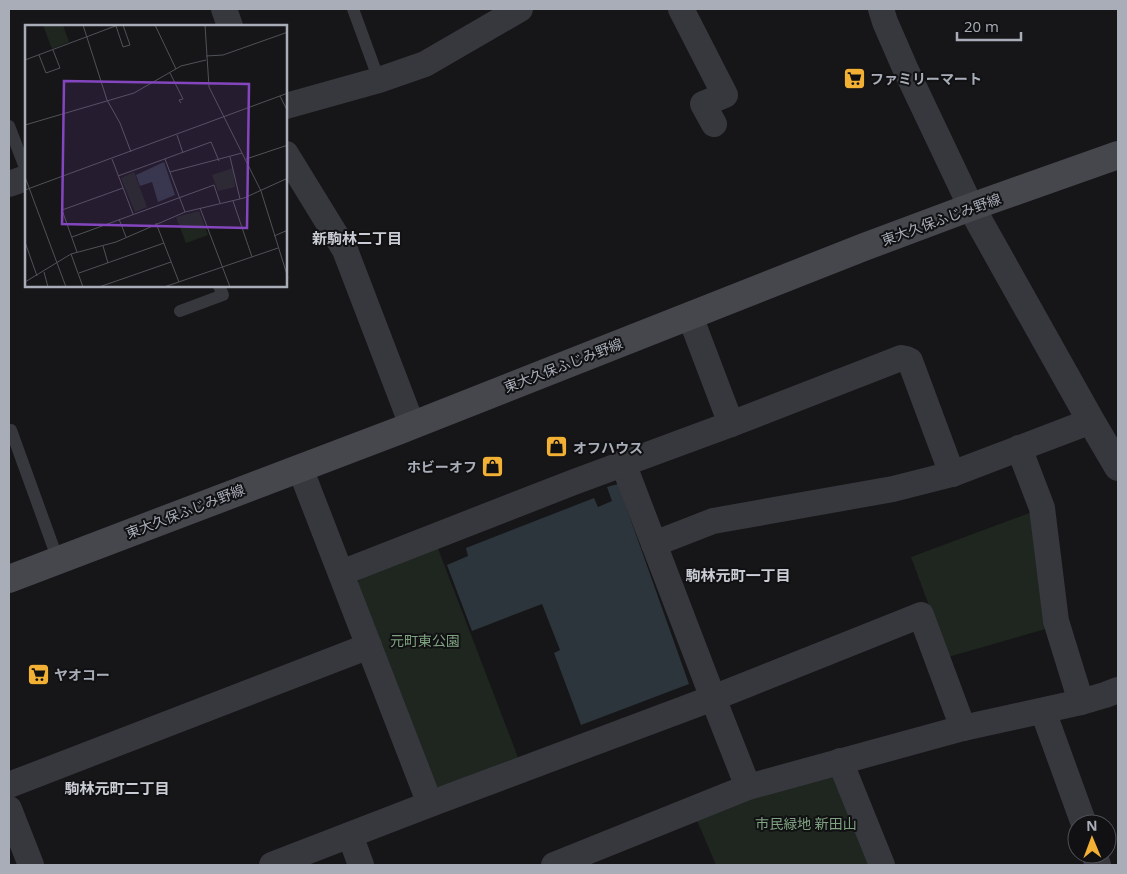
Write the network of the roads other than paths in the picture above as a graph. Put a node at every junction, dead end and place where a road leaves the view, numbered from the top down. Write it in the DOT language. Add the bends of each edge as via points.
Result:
graph roads {
  1 [pos="224,9"];
  2 [pos="353,9"];
  3 [pos="520,9"];
  4 [pos="681,9"];
  5 [pos="881,9"];
  6 [pos="230,25"];
  7 [pos="379,80"];
  8 [pos="288,105"];
  9 [pos="714,124"];
  10 [pos="9,126"];
  11 [pos="1118,155"];
  12 [pos="288,157"];
  13 [pos="25,167"];
  14 [pos="25,178"];
  15 [pos="9,184"];
  16 [pos="971,207"];
  17 [pos="220,288"];
  18 [pos="180,311"];
  19 [pos="690,316"];
  20 [pos="1091,421"];
  21 [pos="731,424"];
  22 [pos="412,425"];
  23 [pos="11,430"];
  24 [pos="1019,448"];
  25 [pos="1116,459"];
  26 [pos="624,463"];
  27 [pos="300,468"];
  28 [pos="952,474"];
  29 [pos="654,544"];
  30 [pos="58,560"];
  31 [pos="341,573"];
  32 [pos="9,579"];
  33 [pos="369,646"];
  34 [pos="1118,690"];
  35 [pos="713,698"];
  36 [pos="1081,702"];
  37 [pos="1043,711"];
  38 [pos="963,728"];
  39 [pos="840,762"];
  40 [pos="9,785"];
  41 [pos="748,787"];
  42 [pos="430,804"];
  43 [pos="9,809"];
  44 [pos="1080,814"];
  45 [pos="350,835"];
  46 [pos="570,862"];
  47 [pos="30,865"];
  48 [pos="272,865"];
  49 [pos="361,865"];
  50 [pos="882,865"];
  1 -- 6 [label="street"];
  2 -- 7 [label="lane"];
  3 -- 7 [label="street" via="425,64"];
  4 -- 9 [label="street" via="725,95 703,104"];
  5 -- 16 [label="street" via="905,68"];
  7 -- 8 [label="street"];
  10 -- 13 [label="lane"];
  11 -- 16 [label="main road, 東大久保ふじみ野線"];
  12 -- 22 [label="street" via="345,250"];
  14 -- 15 [label="street"];
  16 -- 19 [label="main road, 東大久保ふじみ野線"];
  16 -- 20 [label="street"];
  17 -- 18 [label="lane" via="223,295"];
  19 -- 21 [label="street"];
  19 -- 22 [label="main road, 東大久保ふじみ野線"];
  20 -- 24 [label="street"];
  20 -- 25 [label="street"];
  21 -- 26 [label="street"];
  21 -- 28 [label="street" via="901,358 906,359 910,361"];
  22 -- 27 [label="main road, 東大久保ふじみ野線"];
  23 -- 30 [label="lane"];
  24 -- 28 [label="street"];
  24 -- 36 [label="street" via="1042,508 1056,621"];
  26 -- 29 [label="street"];
  26 -- 31 [label="street"];
  27 -- 30 [label="main road, 東大久保ふじみ野線"];
  27 -- 31 [label="street"];
  28 -- 29 [label="street" via="892,489 713,521"];
  29 -- 35 [label="street"];
  30 -- 32 [label="main road, 東大久保ふじみ野線"];
  31 -- 33 [label="street"];
  33 -- 40 [label="street"];
  33 -- 42 [label="street"];
  34 -- 36 [label="street"];
  35 -- 38 [label="street" via="921,615"];
  35 -- 41 [label="street"];
  35 -- 42 [label="street"];
  36 -- 37 [label="street"];
  37 -- 38 [label="street"];
  37 -- 44 [label="street"];
  38 -- 39 [label="street"];
  39 -- 41 [label="street"];
  39 -- 50 [label="street"];
  41 -- 46 [label="street"];
  42 -- 45 [label="street"];
  43 -- 47 [label="street"];
  45 -- 48 [label="street"];
  45 -- 49 [label="street"];
}
